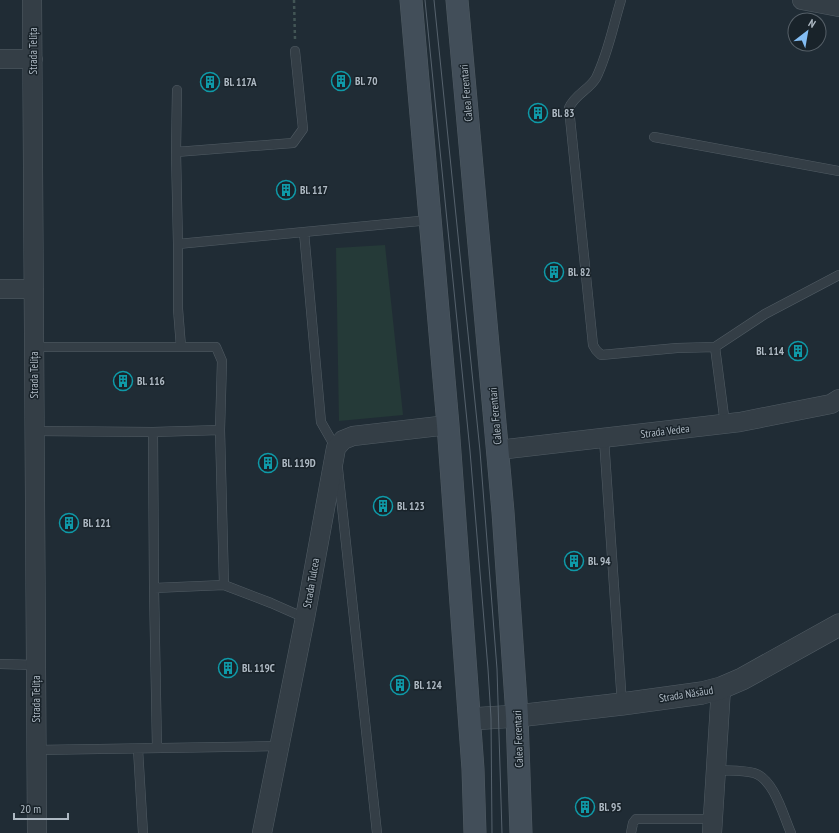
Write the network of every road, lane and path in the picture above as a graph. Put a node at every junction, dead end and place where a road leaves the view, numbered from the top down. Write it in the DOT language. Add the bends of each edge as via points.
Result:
graph roads {
  1 [pos="32,0"];
  2 [pos="294,0"];
  3 [pos="411,0"];
  4 [pos="458,0"];
  5 [pos="620,0"];
  6 [pos="802,0"];
  7 [pos="839,7"];
  8 [pos="295,51"];
  9 [pos="0,59"];
  10 [pos="33,59"];
  11 [pos="177,90"];
  12 [pos="654,137"];
  13 [pos="176,152"];
  14 [pos="839,171"];
  15 [pos="430,220"];
  16 [pos="304,232"];
  17 [pos="178,244"];
  18 [pos="839,275"];
  19 [pos="0,289"];
  20 [pos="34,289"];
  21 [pos="34,347"];
  22 [pos="181,347"];
  23 [pos="715,347"];
  24 [pos="836,403"];
  25 [pos="725,424"];
  26 [pos="448,425"];
  27 [pos="220,430"];
  28 [pos="34,431"];
  29 [pos="153,432"];
  30 [pos="604,439"];
  31 [pos="336,448"];
  32 [pos="498,450"];
  33 [pos="224,585"];
  34 [pos="154,588"];
  35 [pos="305,618"];
  36 [pos="839,625"];
  37 [pos="0,664"];
  38 [pos="36,665"];
  39 [pos="721,688"];
  40 [pos="622,704"];
  41 [pos="517,716"];
  42 [pos="470,719"];
  43 [pos="279,746"];
  44 [pos="138,748"];
  45 [pos="157,748"];
  46 [pos="36,750"];
  47 [pos="716,770"];
  48 [pos="713,826"];
  49 [pos="36,833"];
  50 [pos="143,833"];
  51 [pos="262,833"];
  52 [pos="376,833"];
  53 [pos="474,833"];
  54 [pos="520,833"];
  55 [pos="632,833"];
  56 [pos="791,833"];
  1 -- 10 [label="street, Strada Telița"];
  2 -- 8 [label="path"];
  3 -- 15 [label="main road"];
  4 -- 32 [label="main road, Calea Ferentari"];
  5 -- 23 [label="lane" via="602,66 594,80 572,100 569,108 593,345 601,354"];
  6 -- 7 [label="street"];
  8 -- 13 [label="lane" via="304,129 293,142"];
  9 -- 10 [label="street"];
  10 -- 20 [label="street, Strada Telița"];
  11 -- 13 [label="lane"];
  12 -- 14 [label="lane"];
  13 -- 17 [label="lane"];
  15 -- 16 [label="lane"];
  15 -- 26 [label="main road"];
  16 -- 17 [label="lane"];
  16 -- 31 [label="lane" via="321,422"];
  17 -- 22 [label="lane"];
  18 -- 23 [label="lane" via="765,314"];
  19 -- 20 [label="street"];
  20 -- 21 [label="street, Strada Telița"];
  21 -- 22 [label="lane"];
  21 -- 28 [label="street, Strada Telița"];
  22 -- 27 [label="lane" via="216,347 222,361"];
  23 -- 25 [label="lane"];
  24 -- 25 [label="street, Strada Vedea"];
  25 -- 30 [label="street, Strada Vedea"];
  26 -- 31 [label="street" via="353,436 343,440"];
  26 -- 42 [label="main road"];
  27 -- 29 [label="lane"];
  27 -- 33 [label="lane"];
  28 -- 29 [label="lane"];
  28 -- 38 [label="street, Strada Telița"];
  29 -- 34 [label="lane"];
  30 -- 32 [label="street, Strada Vedea"];
  30 -- 40 [label="lane"];
  31 -- 35 [label="street, Strada Tulcea"];
  31 -- 52 [label="lane"];
  32 -- 41 [label="main road, Calea Ferentari"];
  33 -- 34 [label="lane"];
  33 -- 35 [label="lane"];
  34 -- 45 [label="lane"];
  35 -- 43 [label="street, Strada Tulcea"];
  36 -- 39 [label="street, Strada Năsăud" via="748,676"];
  37 -- 38 [label="lane"];
  38 -- 46 [label="street, Strada Telița"];
  39 -- 40 [label="street, Strada Năsăud"];
  39 -- 47 [label="street"];
  40 -- 41 [label="street, Strada Năsăud"];
  41 -- 42 [label="street, Strada Năsăud"];
  41 -- 54 [label="main road, Calea Ferentari"];
  42 -- 53 [label="main road"];
  43 -- 45 [label="lane"];
  43 -- 51 [label="street, Strada Tulcea"];
  44 -- 45 [label="lane"];
  44 -- 46 [label="lane"];
  44 -- 50 [label="lane"];
  46 -- 49 [label="street, Strada Telița"];
  47 -- 48 [label="street"];
  47 -- 56 [label="lane" via="752,773 763,778 772,789"];
  48 -- 55 [label="lane" via="636,819"];
}
